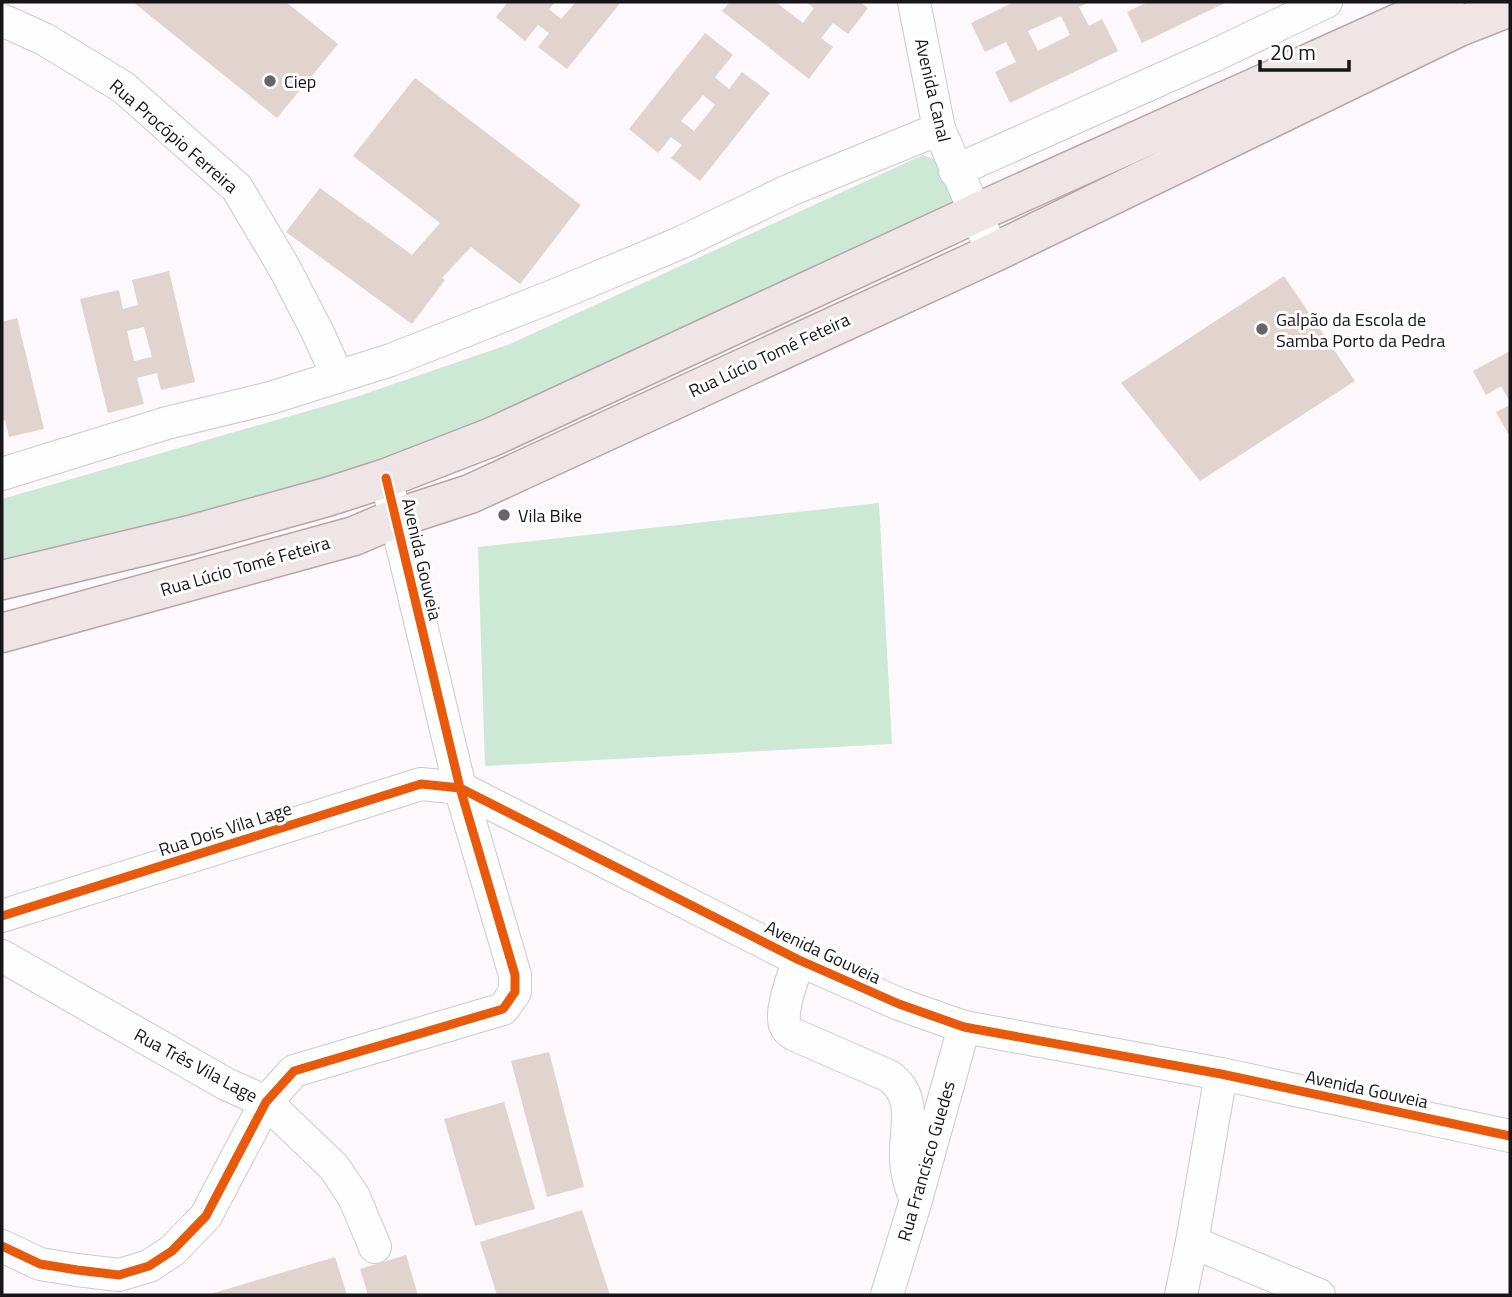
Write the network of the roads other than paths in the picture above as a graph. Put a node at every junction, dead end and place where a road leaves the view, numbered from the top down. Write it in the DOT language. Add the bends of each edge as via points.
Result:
graph roads {
  1 [pos="1326,2"];
  2 [pos="1445,2"];
  3 [pos="1510,7"];
  4 [pos="915,8"];
  5 [pos="2,20"];
  6 [pos="939,129"];
  7 [pos="955,171"];
  8 [pos="974,214"];
  9 [pos="993,253"];
  10 [pos="337,375"];
  11 [pos="2,474"];
  12 [pos="386,478"];
  13 [pos="396,518"];
  14 [pos="2,580"];
  15 [pos="2,633"];
  16 [pos="460,788"];
  17 [pos="2,916"];
  18 [pos="2,956"];
  19 [pos="799,960"];
  20 [pos="964,1027"];
  21 [pos="1222,1074"];
  22 [pos="266,1102"];
  23 [pos="1510,1136"];
  24 [pos="916,1200"];
  25 [pos="1192,1242"];
  26 [pos="2,1246"];
  27 [pos="375,1247"];
  28 [pos="887,1295"];
  29 [pos="1181,1295"];
  30 [pos="1319,1295"];
  1 -- 7 [label="street"];
  2 -- 8 [label="main road"];
  3 -- 9 [label="main road, Rua Lúcio Tomé Feteira" via="1459,27"];
  4 -- 6 [label="street, Avenida Canal"];
  5 -- 10 [label="street, Rua Procópio Ferreira" via="123,86 237,188 285,269"];
  6 -- 7 [label="street, Avenida Canal"];
  6 -- 10 [label="street" via="558,294 391,360"];
  7 -- 8 [label="street, Avenida Canal"];
  8 -- 9 [label="street, Avenida Canal"];
  8 -- 12 [label="main road" via="492,438"];
  9 -- 13 [label="main road, Rua Lúcio Tomé Feteira" via="470,494"];
  10 -- 11 [label="street"];
  12 -- 13 [label="street, Avenida Gouveia"];
  12 -- 14 [label="main road" via="190,535"];
  13 -- 15 [label="main road, Rua Lúcio Tomé Feteira" via="354,536"];
  13 -- 16 [label="street, Avenida Gouveia"];
  16 -- 17 [label="street, Rua Dois Vila Lage" via="421,784"];
  16 -- 19 [label="street, Avenida Gouveia"];
  16 -- 22 [label="street" via="515,975 515,992 503,1009 294,1072"];
  18 -- 22 [label="street, Rua Três Vila Lage" via="226,1084"];
  19 -- 20 [label="street, Avenida Gouveia"];
  19 -- 24 [label="street" via="783,1018 785,1027 901,1084 908,1107 905,1160"];
  20 -- 21 [label="street, Avenida Gouveia"];
  20 -- 24 [label="street, Rua Francisco Guedes"];
  21 -- 23 [label="street, Avenida Gouveia"];
  21 -- 25 [label="street"];
  22 -- 26 [label="street" via="206,1216 172,1251 149,1266 119,1275 77,1270 40,1264"];
  22 -- 27 [label="street, Rua Três Vila Lage" via="334,1167 354,1197"];
  24 -- 28 [label="street, Rua Francisco Guedes"];
  25 -- 29 [label="street"];
  25 -- 30 [label="street"];
}
